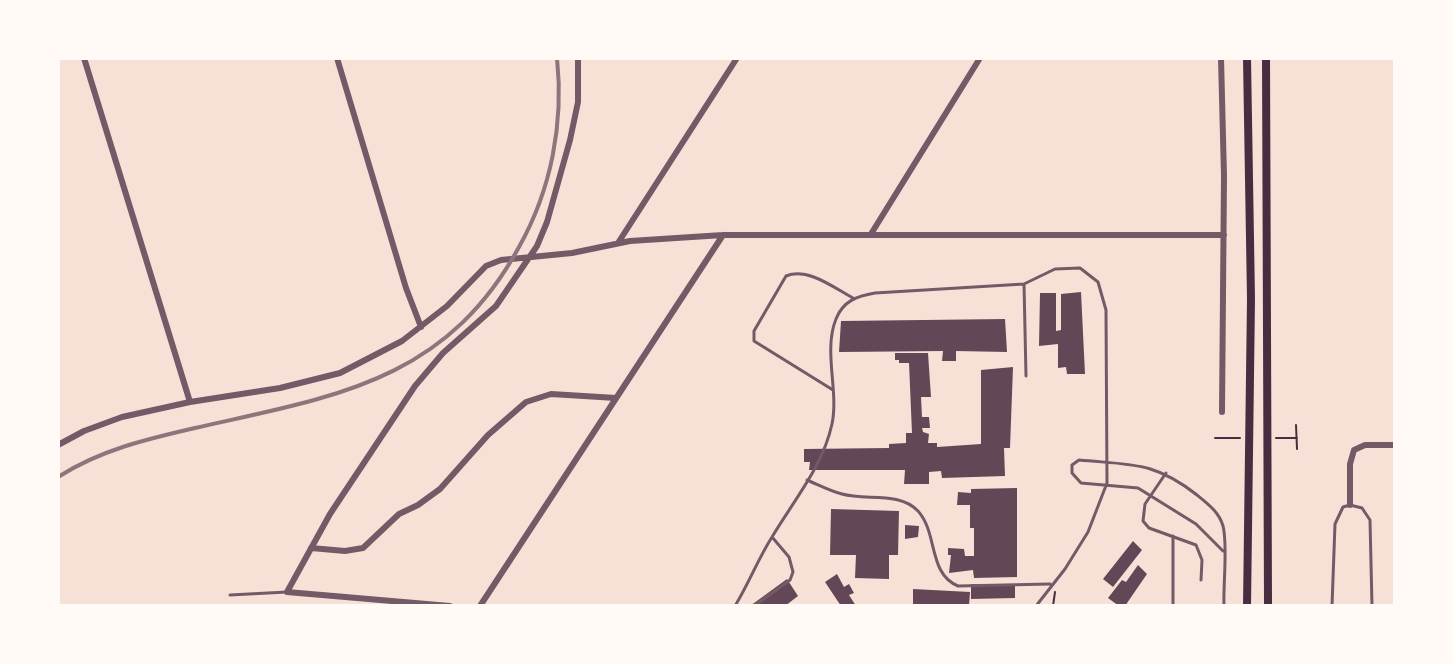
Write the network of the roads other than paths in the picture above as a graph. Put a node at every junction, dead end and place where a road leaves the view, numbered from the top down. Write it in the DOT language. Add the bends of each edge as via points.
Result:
graph roads {
  1 [pos="84,58"];
  2 [pos="337,58"];
  3 [pos="578,58"];
  4 [pos="737,58"];
  5 [pos="980,58"];
  6 [pos="1221,58"];
  7 [pos="1247,58"];
  8 [pos="1266,58"];
  9 [pos="871,234"];
  10 [pos="723,235"];
  11 [pos="1224,235"];
  12 [pos="618,243"];
  13 [pos="530,258"];
  14 [pos="1024,284"];
  15 [pos="853,298"];
  16 [pos="421,327"];
  17 [pos="1026,376"];
  18 [pos="833,390"];
  19 [pos="616,398"];
  20 [pos="190,402"];
  21 [pos="1222,412"];
  22 [pos="58,445"];
  23 [pos="1395,445"];
  24 [pos="1106,463"];
  25 [pos="1166,473"];
  26 [pos="807,480"];
  27 [pos="1107,483"];
  28 [pos="1151,496"];
  29 [pos="1350,505"];
  30 [pos="1173,536"];
  31 [pos="772,537"];
  32 [pos="311,548"];
  33 [pos="1223,550"];
  34 [pos="1201,580"];
  35 [pos="1050,584"];
  36 [pos="287,591"];
  37 [pos="230,595"];
  38 [pos="450,606"];
  39 [pos="480,606"];
  40 [pos="735,606"];
  41 [pos="754,606"];
  42 [pos="1036,606"];
  43 [pos="1173,606"];
  44 [pos="1224,606"];
  45 [pos="1247,606"];
  46 [pos="1268,606"];
  47 [pos="1332,606"];
  48 [pos="1372,606"];
  1 -- 20 [label="street"];
  2 -- 16 [label="street" via="405,288"];
  3 -- 13 [label="street" via="578,102 570,140 547,222"];
  4 -- 12 [label="street"];
  5 -- 9 [label="street"];
  6 -- 11 [label="street"];
  7 -- 45 [label="main road" via="1251,299"];
  8 -- 46 [label="main road"];
  9 -- 10 [label="street"];
  9 -- 11 [label="street"];
  10 -- 12 [label="street"];
  10 -- 19 [label="street"];
  11 -- 21 [label="street"];
  12 -- 13 [label="street"];
  13 -- 16 [label="street" via="501,260 486,266"];
  13 -- 32 [label="street" via="496,306 427,370"];
  14 -- 15 [label="lane" via="875,293"];
  14 -- 17 [label="lane"];
  14 -- 24 [label="lane" via="1055,269 1080,268 1098,282 1106,310"];
  15 -- 18 [label="lane" via="836,319 832,332"];
  15 -- 18 [label="lane" via="803,273 786,276 754,331 754,341"];
  16 -- 20 [label="street" via="340,373 280,388"];
  18 -- 26 [label="lane" via="833,421 828,440"];
  19 -- 32 [label="street" via="550,394 526,402 488,435 440,489 399,514 363,548"];
  19 -- 39 [label="street"];
  20 -- 22 [label="street" via="114,420 84,430"];
  23 -- 29 [label="street" via="1365,445 1354,450"];
  24 -- 25 [label="lane"];
  24 -- 27 [label="lane"];
  24 -- 27 [label="lane" via="1079,460 1072,470 1081,483"];
  25 -- 28 [label="lane"];
  25 -- 33 [label="lane" via="1219,516 1224,532"];
  26 -- 31 [label="lane"];
  26 -- 35 [label="lane" via="843,495 896,499 919,511 947,582 958,586"];
  27 -- 28 [label="lane" via="1130,486"];
  27 -- 35 [label="lane" via="1088,532 1065,569"];
  28 -- 30 [label="lane" via="1142,514 1145,525"];
  28 -- 33 [label="lane" via="1196,524"];
  29 -- 47 [label="lane" via="1343,507 1335,524"];
  29 -- 48 [label="lane" via="1362,508 1370,520"];
  30 -- 34 [label="lane" via="1196,545 1202,560"];
  30 -- 43 [label="lane"];
  31 -- 40 [label="lane"];
  31 -- 41 [label="lane" via="789,557 793,572 790,580"];
  32 -- 36 [label="street"];
  33 -- 44 [label="lane"];
  35 -- 42 [label="lane"];
  36 -- 37 [label="lane"];
  36 -- 38 [label="street"];
}
